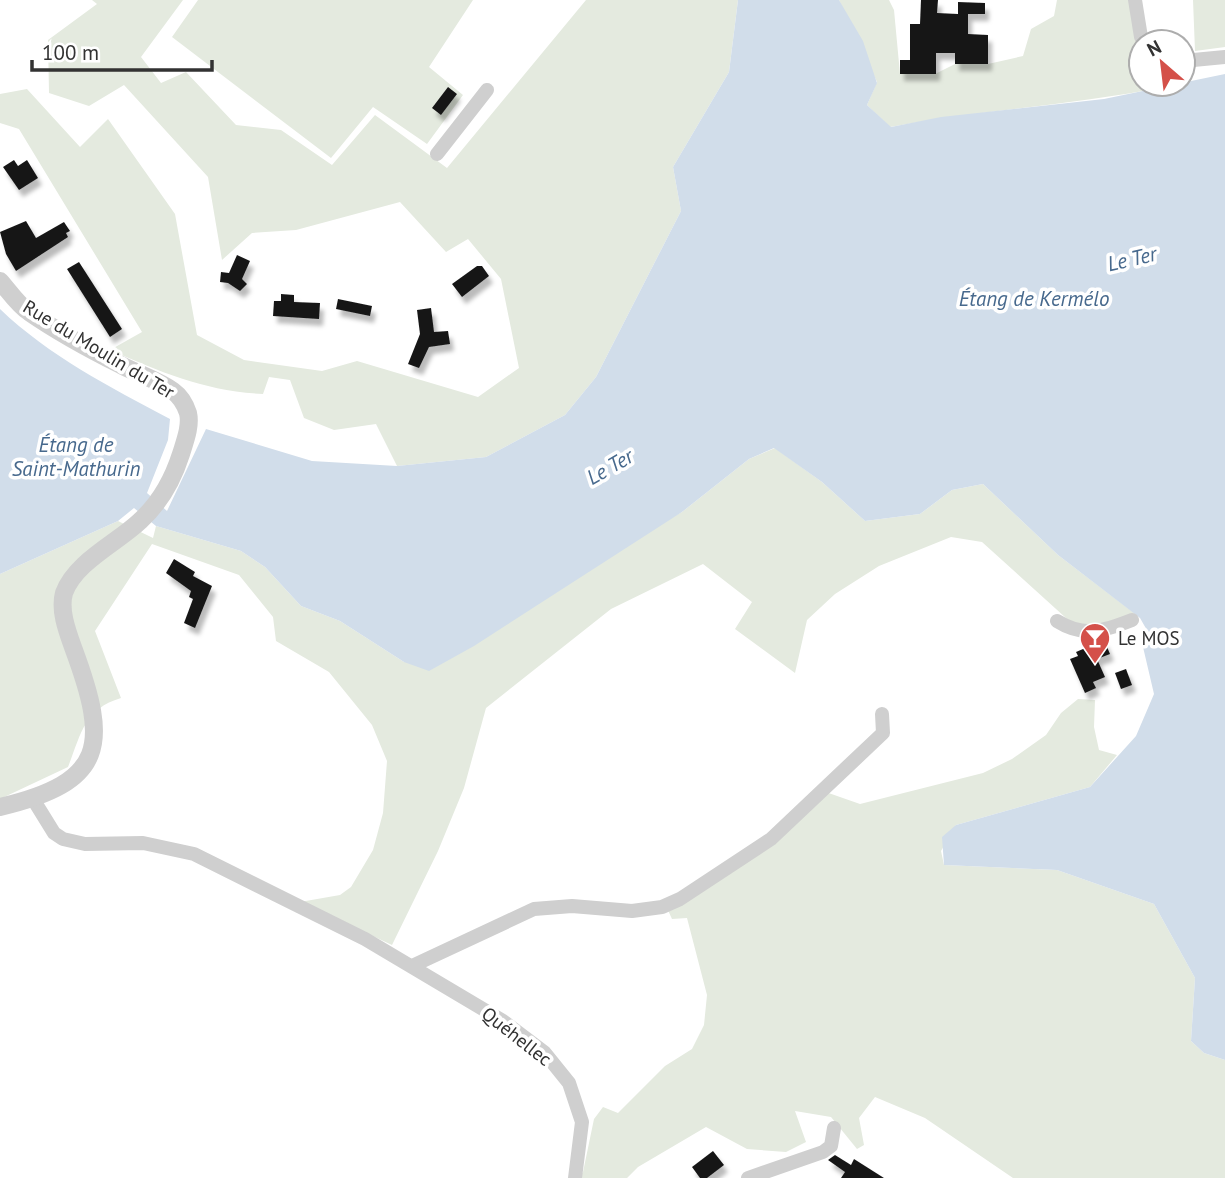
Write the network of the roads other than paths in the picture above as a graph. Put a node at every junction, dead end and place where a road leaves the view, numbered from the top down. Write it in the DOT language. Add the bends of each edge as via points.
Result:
graph roads {
  1 [pos="1135,0"];
  2 [pos="1140,28"];
  3 [pos="1225,57"];
  4 [pos="1197,60"];
  5 [pos="487,90"];
  6 [pos="437,154"];
  7 [pos="0,281"];
  8 [pos="1132,620"];
  9 [pos="1057,621"];
  10 [pos="882,714"];
  11 [pos="33,799"];
  12 [pos="0,807"];
  13 [pos="412,966"];
  14 [pos="834,1128"];
  15 [pos="575,1178"];
  16 [pos="748,1178"];
  1 -- 2 [label="street"];
  3 -- 4 [label="street"];
  5 -- 6 [label="street"];
  7 -- 11 [label="street, Rue du Moulin du Ter" via="26,311 99,355 163,385 180,398 188,414 186,439 159,500 143,519 80,570 63,596 63,612 87,685 95,730 89,758 75,778"];
  8 -- 9 [label="street" via="1102,632 1074,632"];
  10 -- 13 [label="street" via="883,733 771,839 680,899 632,911 572,906 534,909"];
  11 -- 12 [label="street, Rue du Moulin du Ter"];
  11 -- 13 [label="street, Quéhellec" via="54,833 63,839 85,844 154,844 194,854"];
  13 -- 15 [label="street, Quéhellec" via="503,1021 544,1052 569,1083 582,1122"];
  14 -- 16 [label="street" via="831,1146 823,1152"];
}
